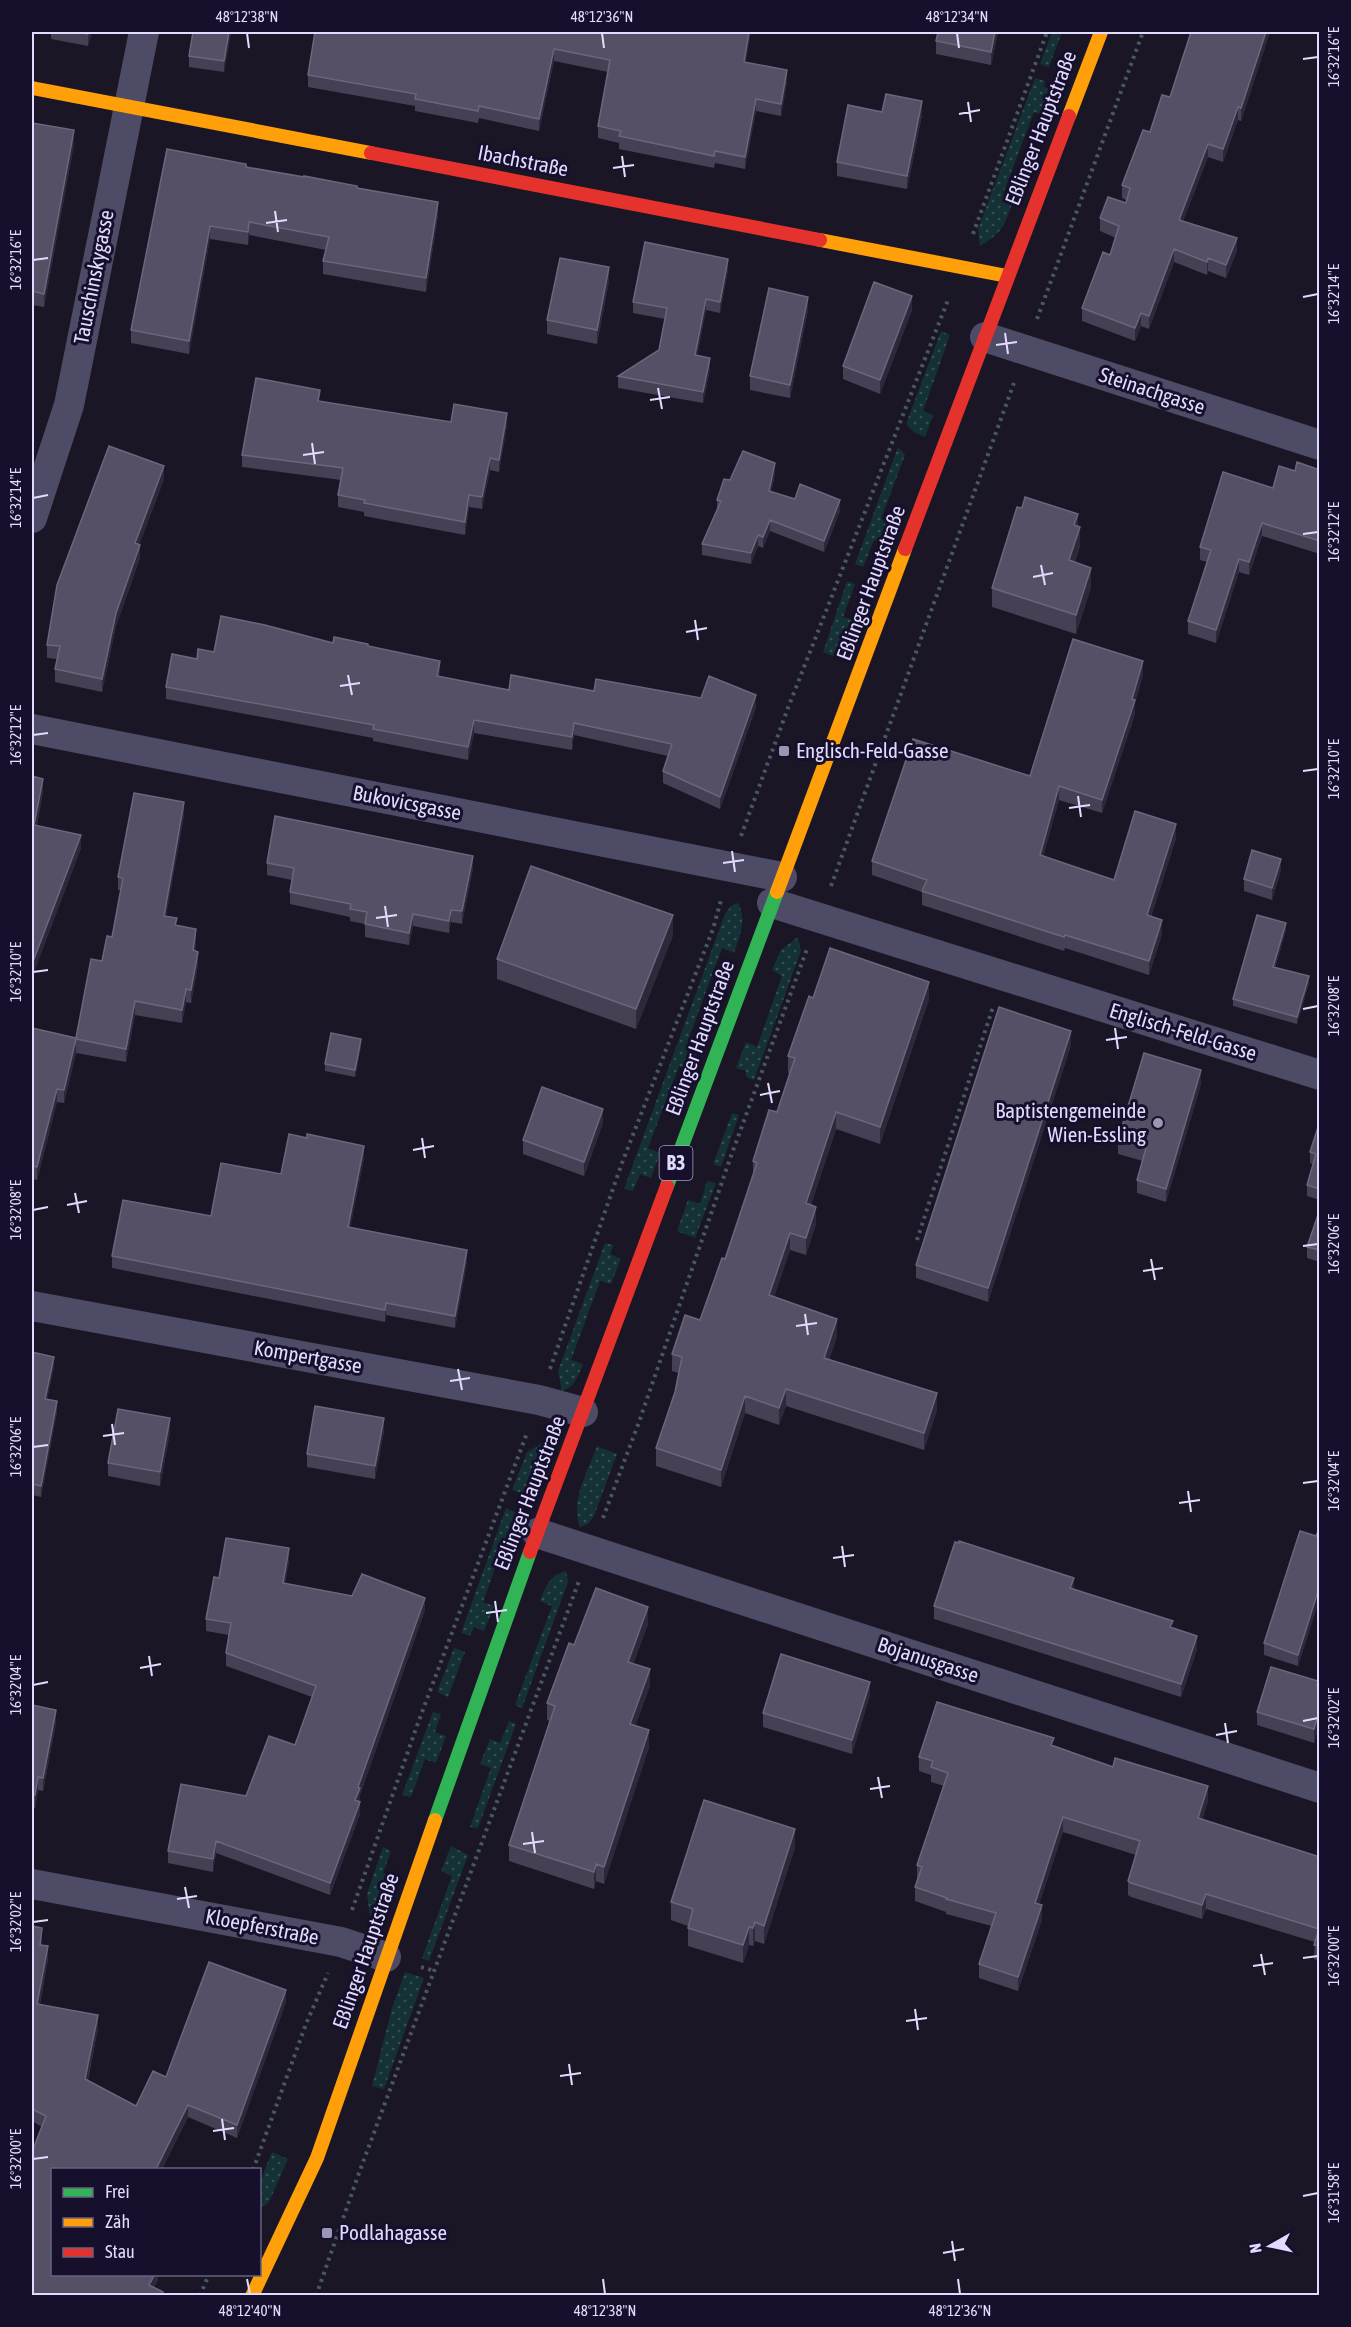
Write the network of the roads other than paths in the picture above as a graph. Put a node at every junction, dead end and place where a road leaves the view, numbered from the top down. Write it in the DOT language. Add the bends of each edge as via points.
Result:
graph roads {
  1 [pos="144,32"];
  2 [pos="1101,32"];
  3 [pos="32,88"];
  4 [pos="128,106"];
  5 [pos="1007,276"];
  6 [pos="985,337"];
  7 [pos="1320,445"];
  8 [pos="32,518"];
  9 [pos="32,729"];
  10 [pos="777,890"];
  11 [pos="1320,1074"];
  12 [pos="32,1306"];
  13 [pos="583,1412"];
  14 [pos="537,1533"];
  15 [pos="1320,1788"];
  16 [pos="32,1884"];
  17 [pos="386,1957"];
  18 [pos="252,2295"];
  1 -- 4 [label="street, Tauschinskygasse"];
  2 -- 5 [label="main road, Eßlinger Hauptstraße / B3"];
  3 -- 4 [label="main road, Ibachstraße"];
  4 -- 5 [label="main road, Ibachstraße"];
  4 -- 8 [label="street, Tauschinskygasse" via="69,405"];
  5 -- 6 [label="main road, Eßlinger Hauptstraße / B3"];
  6 -- 7 [label="street, Steinachgasse"];
  6 -- 10 [label="main road, Eßlinger Hauptstraße / B3"];
  9 -- 10 [label="street, Bukovicsgasse"];
  10 -- 11 [label="street, Englisch-Feld-Gasse" via="1004,975"];
  10 -- 13 [label="main road, Eßlinger Hauptstraße / B3"];
  12 -- 13 [label="street, Kompertgasse" via="539,1400"];
  13 -- 14 [label="main road, Eßlinger Hauptstraße / B3"];
  14 -- 15 [label="street, Bojanusgasse"];
  14 -- 17 [label="main road, Eßlinger Hauptstraße / B3"];
  16 -- 17 [label="street, Kloepferstraße" via="341,1942"];
  17 -- 18 [label="main road, Eßlinger Hauptstraße / B3" via="317,2158"];
}
